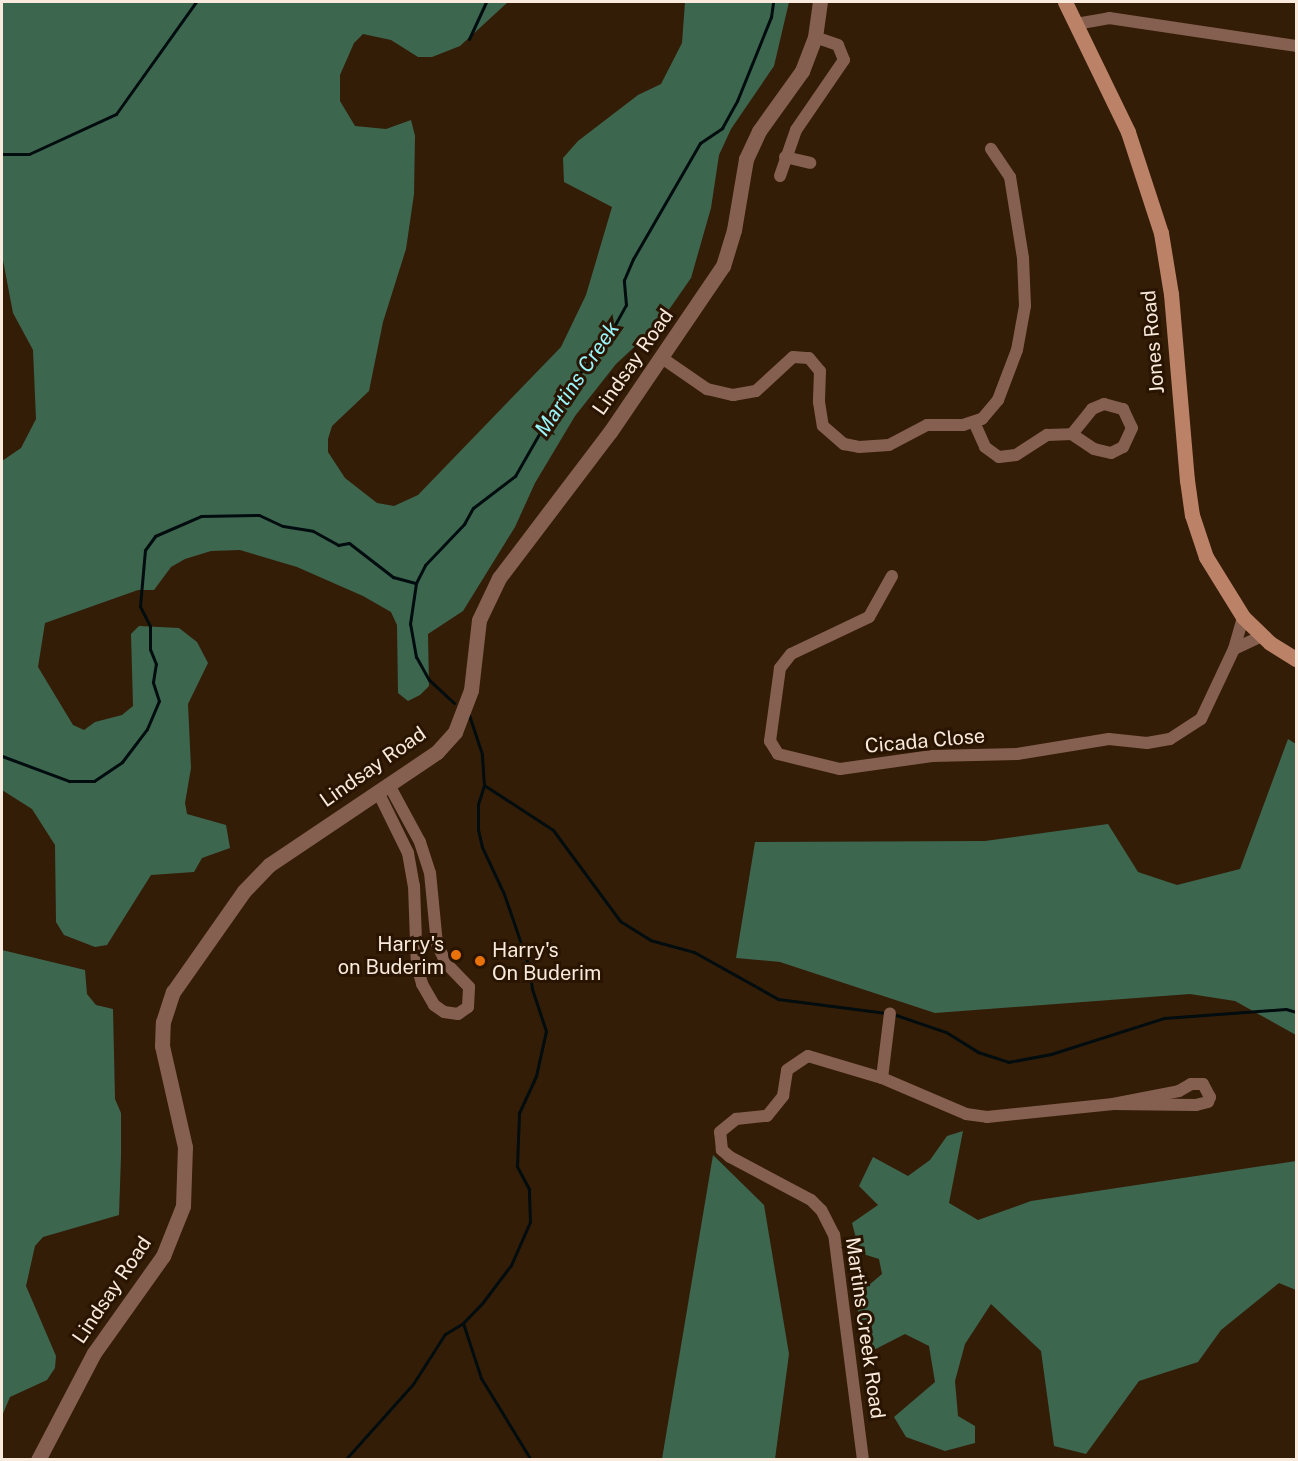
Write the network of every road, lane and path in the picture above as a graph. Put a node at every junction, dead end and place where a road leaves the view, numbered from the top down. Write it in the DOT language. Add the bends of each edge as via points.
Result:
graph roads {
  1 [pos="820,2"];
  2 [pos="1065,2"];
  3 [pos="1076,24"];
  4 [pos="815,38"];
  5 [pos="1296,46"];
  6 [pos="991,149"];
  7 [pos="785,157"];
  8 [pos="810,163"];
  9 [pos="780,176"];
  10 [pos="662,358"];
  11 [pos="974,422"];
  12 [pos="1072,434"];
  13 [pos="892,576"];
  14 [pos="1243,616"];
  15 [pos="1262,636"];
  16 [pos="1234,649"];
  17 [pos="1296,659"];
  18 [pos="383,788"];
  19 [pos="890,1013"];
  20 [pos="882,1078"];
  21 [pos="1113,1104"];
  22 [pos="38,1460"];
  23 [pos="862,1460"];
  1 -- 4 [label="street, Lindsay Road"];
  2 -- 3 [label="main road, Jones Road"];
  3 -- 5 [label="street" via="1109,18"];
  3 -- 14 [label="main road, Jones Road" via="1128,132 1161,232 1192,515 1206,558"];
  4 -- 7 [label="street" via="838,45 844,60 796,130"];
  4 -- 10 [label="street, Lindsay Road" via="802,71 751,145 723,266"];
  6 -- 11 [label="street" via="1010,177 1023,258 1025,306 1017,350 998,400 990,412"];
  7 -- 8 [label="street"];
  7 -- 9 [label="street"];
  10 -- 11 [label="street" via="707,388 733,395 756,391 793,357 809,358 820,371 823,426 844,444 889,445 927,425"];
  10 -- 18 [label="street, Lindsay Road" via="499,578 479,620 471,690 455,732 437,752"];
  11 -- 12 [label="street" via="986,447 999,458 1016,455 1047,435"];
  12 -- 12 [label="street" via="1092,409 1104,404 1118,406 1131,419 1127,443 1111,453 1094,449"];
  13 -- 16 [label="street, Cicada Close" via="869,617 791,654 780,668 770,741 778,754 840,769 932,756 1017,754 1110,739 1147,743 1170,739 1201,719"];
  14 -- 15 [label="main road, Jones Road"];
  14 -- 16 [label="street, Cicada Close"];
  15 -- 16 [label="street"];
  15 -- 17 [label="main road, Jones Road"];
  18 -- 18 [label="street" via="420,842 430,873 437,944 446,963 469,987 468,1007 458,1014 444,1012 434,1005 422,984 417,966 414,886 408,853"];
  18 -- 22 [label="street, Lindsay Road" via="298,843 256,878 173,992 163,1022 162,1046 185,1147 183,1206 163,1256 94,1353"];
  19 -- 20 [label="street"];
  20 -- 21 [label="street, Martins Creek Road" via="966,1114 987,1117"];
  20 -- 23 [label="street, Martins Creek Road" via="808,1056 787,1070 783,1096 767,1116 741,1117 720,1132 722,1150 811,1200 834,1235"];
  21 -- 21 [label="street, Martins Creek Road" via="1179,1091 1191,1084 1203,1084 1210,1096 1208,1102 1196,1105"];
}
